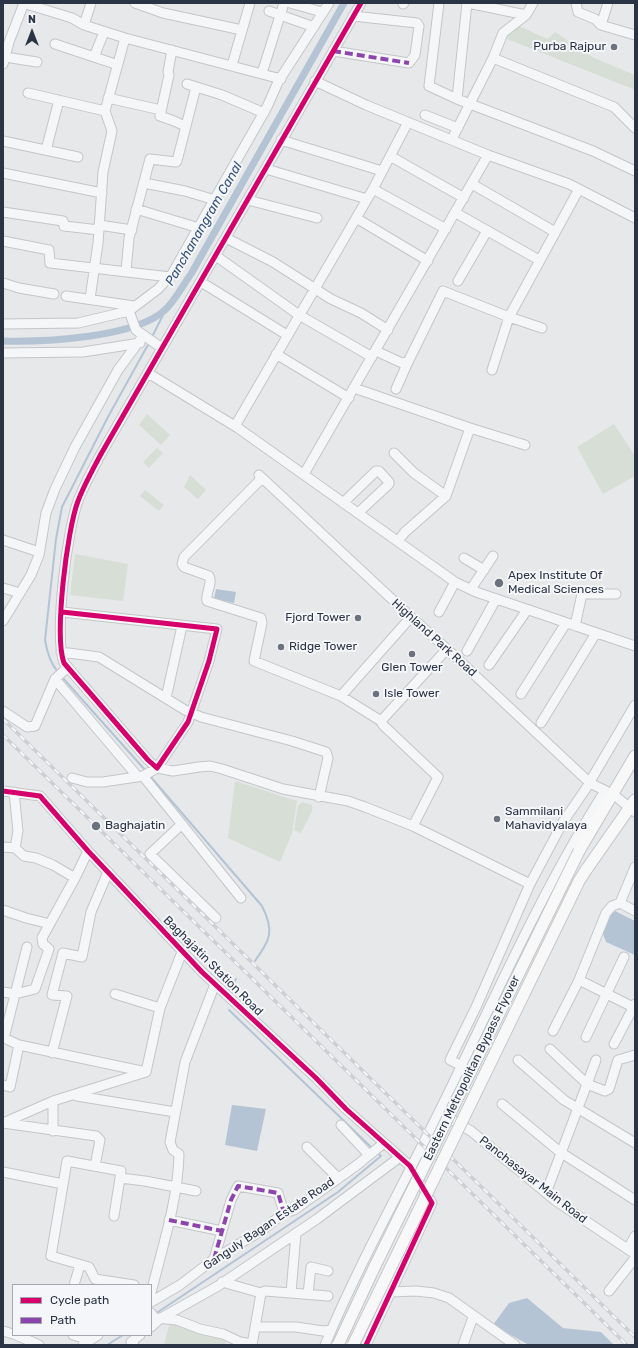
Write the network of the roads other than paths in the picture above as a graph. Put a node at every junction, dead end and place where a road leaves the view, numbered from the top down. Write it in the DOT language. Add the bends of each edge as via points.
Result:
graph roads {
  1 [pos="24,3"];
  2 [pos="91,3"];
  3 [pos="135,3"];
  4 [pos="250,3"];
  5 [pos="284,3"];
  6 [pos="290,3"];
  7 [pos="329,3"];
  8 [pos="361,3"];
  9 [pos="439,3"];
  10 [pos="467,3"];
  11 [pos="532,3"];
  12 [pos="576,3"];
  13 [pos="608,3"];
  14 [pos="269,11"];
  15 [pos="322,12"];
  16 [pos="526,15"];
  17 [pos="281,16"];
  18 [pos="353,16"];
  19 [pos="84,25"];
  20 [pos="601,25"];
  21 [pos="314,27"];
  22 [pos="242,30"];
  23 [pos="104,32"];
  24 [pos="635,35"];
  25 [pos="125,38"];
  26 [pos="55,44"];
  27 [pos="172,50"];
  28 [pos="333,51"];
  29 [pos="94,57"];
  30 [pos="492,58"];
  31 [pos="4,60"];
  32 [pos="36,62"];
  33 [pos="118,65"];
  34 [pos="232,65"];
  35 [pos="262,73"];
  36 [pos="281,79"];
  37 [pos="315,81"];
  38 [pos="28,93"];
  39 [pos="108,98"];
  40 [pos="457,99"];
  41 [pos="59,100"];
  42 [pos="470,104"];
  43 [pos="161,110"];
  44 [pos="105,112"];
  45 [pos="264,113"];
  46 [pos="425,114"];
  47 [pos="408,122"];
  48 [pos="185,126"];
  49 [pos="458,128"];
  50 [pos="635,128"];
  51 [pos="452,139"];
  52 [pos="281,140"];
  53 [pos="3,141"];
  54 [pos="46,150"];
  55 [pos="488,155"];
  56 [pos="390,156"];
  57 [pos="78,157"];
  58 [pos="266,169"];
  59 [pos="382,171"];
  60 [pos="635,171"];
  61 [pos="3,172"];
  62 [pos="144,183"];
  63 [pos="472,184"];
  64 [pos="373,189"];
  65 [pos="579,189"];
  66 [pos="102,193"];
  67 [pos="464,198"];
  68 [pos="367,199"];
  69 [pos="215,200"];
  70 [pos="248,200"];
  71 [pos="136,210"];
  72 [pos="3,212"];
  73 [pos="456,213"];
  74 [pos="317,218"];
  75 [pos="356,218"];
  76 [pos="635,218"];
  77 [pos="99,228"];
  78 [pos="199,228"];
  79 [pos="446,229"];
  80 [pos="132,230"];
  81 [pos="487,230"];
  82 [pos="555,232"];
  83 [pos="226,238"];
  84 [pos="3,241"];
  85 [pos="216,256"];
  86 [pos="539,260"];
  87 [pos="428,261"];
  88 [pos="95,267"];
  89 [pos="126,271"];
  90 [pos="170,277"];
  91 [pos="458,280"];
  92 [pos="201,282"];
  93 [pos="3,283"];
  94 [pos="314,288"];
  95 [pos="54,294"];
  96 [pos="66,296"];
  97 [pos="90,299"];
  98 [pos="131,311"];
  99 [pos="299,315"];
  100 [pos="509,317"];
  101 [pos="3,324"];
  102 [pos="542,328"];
  103 [pos="388,330"];
  104 [pos="287,335"];
  105 [pos="143,339"];
  106 [pos="159,346"];
  107 [pos="3,353"];
  108 [pos="276,354"];
  109 [pos="374,354"];
  110 [pos="408,362"];
  111 [pos="492,370"];
  112 [pos="148,373"];
  113 [pos="354,388"];
  114 [pos="396,389"];
  115 [pos="349,398"];
  116 [pos="235,426"];
  117 [pos="470,428"];
  118 [pos="526,445"];
  119 [pos="394,453"];
  120 [pos="304,474"];
  121 [pos="446,496"];
  122 [pos="343,503"];
  123 [pos="358,513"];
  124 [pos="3,540"];
  125 [pos="398,541"];
  126 [pos="39,552"];
  127 [pos="493,556"];
  128 [pos="464,558"];
  129 [pos="484,570"];
  130 [pos="455,582"];
  131 [pos="3,588"];
  132 [pos="471,589"];
  133 [pos="20,593"];
  134 [pos="616,594"];
  135 [pos="496,599"];
  136 [pos="527,610"];
  137 [pos="62,612"];
  138 [pos="439,612"];
  139 [pos="410,618"];
  140 [pos="3,621"];
  141 [pos="570,625"];
  142 [pos="182,626"];
  143 [pos="596,633"];
  144 [pos="635,646"];
  145 [pos="447,649"];
  146 [pos="467,650"];
  147 [pos="61,652"];
  148 [pos="490,666"];
  149 [pos="66,669"];
  150 [pos="55,679"];
  151 [pos="521,694"];
  152 [pos="341,696"];
  153 [pos="166,698"];
  154 [pos="635,705"];
  155 [pos="3,711"];
  156 [pos="191,713"];
  157 [pos="382,721"];
  158 [pos="541,723"];
  159 [pos="635,756"];
  160 [pos="147,774"];
  161 [pos="72,778"];
  162 [pos="590,783"];
  163 [pos="3,791"];
  164 [pos="14,792"];
  165 [pos="609,793"];
  166 [pos="319,797"];
  167 [pos="634,806"];
  168 [pos="182,824"];
  169 [pos="413,826"];
  170 [pos="3,847"];
  171 [pos="15,848"];
  172 [pos="88,851"];
  173 [pos="635,867"];
  174 [pos="108,872"];
  175 [pos="75,878"];
  176 [pos="530,884"];
  177 [pos="241,898"];
  178 [pos="620,903"];
  179 [pos="3,910"];
  180 [pos="635,911"];
  181 [pos="216,918"];
  182 [pos="50,924"];
  183 [pos="27,947"];
  184 [pos="49,949"];
  185 [pos="182,952"];
  186 [pos="63,954"];
  187 [pos="624,957"];
  188 [pos="579,980"];
  189 [pos="215,984"];
  190 [pos="35,989"];
  191 [pos="3,992"];
  192 [pos="606,993"];
  193 [pos="15,994"];
  194 [pos="115,994"];
  195 [pos="52,995"];
  196 [pos="634,1006"];
  197 [pos="160,1008"];
  198 [pos="553,1031"];
  199 [pos="4,1036"];
  200 [pos="586,1037"];
  201 [pos="614,1044"];
  202 [pos="19,1045"];
  203 [pos="550,1049"];
  204 [pos="52,1053"];
  205 [pos="635,1056"];
  206 [pos="518,1060"];
  207 [pos="596,1060"];
  208 [pos="462,1066"];
  209 [pos="146,1072"];
  210 [pos="587,1084"];
  211 [pos="3,1085"];
  212 [pos="74,1095"];
  213 [pos="54,1101"];
  214 [pos="502,1104"];
  215 [pos="577,1108"];
  216 [pos="175,1112"];
  217 [pos="439,1112"];
  218 [pos="3,1123"];
  219 [pos="341,1125"];
  220 [pos="52,1131"];
  221 [pos="635,1143"];
  222 [pos="307,1147"];
  223 [pos="375,1150"];
  224 [pos="560,1152"];
  225 [pos="400,1157"];
  226 [pos="95,1166"];
  227 [pos="410,1166"];
  228 [pos="3,1172"];
  229 [pos="120,1178"];
  230 [pos="338,1178"];
  231 [pos="63,1184"];
  232 [pos="176,1187"];
  233 [pos="196,1191"];
  234 [pos="546,1193"];
  235 [pos="635,1200"];
  236 [pos="284,1213"];
  237 [pos="114,1216"];
  238 [pos="169,1220"];
  239 [pos="222,1231"];
  240 [pos="296,1233"];
  241 [pos="635,1236"];
  242 [pos="632,1251"];
  243 [pos="635,1258"];
  244 [pos="214,1259"];
  245 [pos="80,1265"];
  246 [pos="328,1271"];
  247 [pos="222,1282"];
  248 [pos="74,1284"];
  249 [pos="128,1284"];
  250 [pos="152,1286"];
  251 [pos="609,1291"];
  252 [pos="391,1292"];
  253 [pos="261,1293"];
  254 [pos="291,1293"];
  255 [pos="308,1294"];
  256 [pos="328,1296"];
  257 [pos="152,1301"];
  258 [pos="473,1317"];
  259 [pos="154,1319"];
  260 [pos="255,1327"];
  261 [pos="331,1330"];
  262 [pos="76,1336"];
  263 [pos="139,1336"];
  264 [pos="26,1337"];
  265 [pos="90,1340"];
  266 [pos="130,1344"];
  267 [pos="252,1344"];
  268 [pos="39,1345"];
  269 [pos="325,1345"];
  270 [pos="338,1345"];
  271 [pos="353,1345"];
  272 [pos="367,1345"];
  273 [pos="463,1345"];
  274 [pos="514,1345"];
  1 -- 19 [label="street" via="72,18"];
  1 -- 31 [label="street"];
  2 -- 19 [label="street"];
  3 -- 22 [label="street" via="163,13"];
  4 -- 22 [label="street"];
  5 -- 17 [label="street"];
  6 -- 15 [label="street"];
  7 -- 15 [label="street"];
  8 -- 18 [label="street"];
  9 -- 40 [label="street" via="428,86"];
  10 -- 16 [label="street"];
  10 -- 40 [label="street"];
  11 -- 16 [label="street"];
  12 -- 20 [label="street" via="578,12"];
  13 -- 20 [label="street"];
  14 -- 17 [label="street"];
  15 -- 21 [label="street"];
  16 -- 30 [label="street" via="503,33"];
  17 -- 21 [label="street"];
  17 -- 35 [label="street"];
  18 -- 28 [label="street"];
  18 -- 28 [label="street" via="417,23 419,26 415,55 409,63"];
  19 -- 23 [label="street"];
  20 -- 24 [label="street"];
  21 -- 36 [label="street"];
  22 -- 34 [label="street"];
  23 -- 25 [label="street"];
  23 -- 29 [label="street"];
  25 -- 27 [label="street"];
  25 -- 33 [label="street"];
  26 -- 29 [label="street"];
  27 -- 34 [label="street"];
  27 -- 43 [label="street"];
  28 -- 37 [label="street"];
  29 -- 33 [label="street"];
  30 -- 42 [label="street"];
  30 -- 50 [label="street" via="614,107"];
  31 -- 32 [label="street"];
  33 -- 39 [label="street"];
  34 -- 35 [label="street"];
  35 -- 36 [label="street"];
  36 -- 45 [label="street"];
  37 -- 47 [label="street"];
  37 -- 52 [label="street"];
  38 -- 41 [label="street"];
  39 -- 43 [label="street"];
  39 -- 44 [label="street"];
  40 -- 42 [label="street"];
  41 -- 44 [label="street"];
  41 -- 54 [label="street"];
  42 -- 49 [label="street"];
  42 -- 60 [label="street" via="593,151"];
  43 -- 48 [label="street" via="160,116"];
  44 -- 66 [label="street" via="112,131 104,166"];
  45 -- 48 [label="street" via="191,85 193,103"];
  45 -- 69 [label="street"];
  46 -- 49 [label="street"];
  47 -- 51 [label="street"];
  47 -- 56 [label="street"];
  48 -- 62 [label="street" via="177,161 151,158"];
  49 -- 51 [label="street"];
  51 -- 55 [label="street"];
  52 -- 58 [label="street"];
  52 -- 59 [label="street"];
  53 -- 54 [label="street"];
  54 -- 57 [label="street"];
  55 -- 63 [label="street"];
  55 -- 65 [label="street"];
  56 -- 59 [label="street"];
  56 -- 67 [label="street"];
  58 -- 68 [label="street"];
  58 -- 70 [label="street"];
  59 -- 64 [label="street"];
  61 -- 66 [label="street"];
  62 -- 69 [label="street"];
  62 -- 71 [label="street"];
  63 -- 67 [label="street"];
  63 -- 82 [label="street"];
  64 -- 68 [label="street"];
  64 -- 79 [label="street"];
  65 -- 76 [label="street"];
  65 -- 82 [label="street"];
  66 -- 77 [label="street"];
  67 -- 73 [label="street"];
  68 -- 75 [label="street"];
  69 -- 78 [label="street"];
  70 -- 74 [label="street"];
  70 -- 83 [label="street"];
  71 -- 78 [label="street"];
  71 -- 80 [label="street"];
  72 -- 77 [label="street" via="63,222 64,226"];
  73 -- 79 [label="street"];
  73 -- 81 [label="street"];
  75 -- 87 [label="street"];
  75 -- 94 [label="street"];
  77 -- 80 [label="street"];
  77 -- 88 [label="street"];
  78 -- 90 [label="street"];
  79 -- 87 [label="street"];
  80 -- 89 [label="street" via="127,247"];
  81 -- 86 [label="street"];
  81 -- 91 [label="street"];
  82 -- 86 [label="street"];
  83 -- 85 [label="street"];
  83 -- 94 [label="street" via="273,262"];
  84 -- 88 [label="street" via="49,250 50,263"];
  85 -- 92 [label="street"];
  85 -- 99 [label="street"];
  86 -- 100 [label="street"];
  87 -- 103 [label="street"];
  88 -- 89 [label="street"];
  88 -- 97 [label="street"];
  89 -- 90 [label="street"];
  90 -- 98 [label="street"];
  92 -- 104 [label="street"];
  92 -- 106 [label="street"];
  93 -- 95 [label="street"];
  94 -- 99 [label="street"];
  94 -- 103 [label="street"];
  96 -- 97 [label="street"];
  97 -- 98 [label="street"];
  98 -- 101 [label="street" via="78,323"];
  98 -- 105 [label="street" via="136,330"];
  99 -- 104 [label="street"];
  99 -- 109 [label="street"];
  100 -- 102 [label="street"];
  100 -- 110 [label="street" via="442,291"];
  100 -- 111 [label="street"];
  103 -- 109 [label="street"];
  104 -- 108 [label="street"];
  105 -- 106 [label="street"];
  105 -- 107 [label="street" via="83,352"];
  105 -- 126 [label="street" via="118,370 76,447 46,513"];
  106 -- 112 [label="street"];
  108 -- 115 [label="street"];
  108 -- 116 [label="street"];
  109 -- 110 [label="street" via="402,363"];
  109 -- 113 [label="street"];
  110 -- 114 [label="street"];
  112 -- 116 [label="street"];
  112 -- 137 [label="street" via="101,454 78,500 72,523"];
  113 -- 115 [label="street"];
  113 -- 117 [label="street"];
  115 -- 120 [label="street"];
  116 -- 120 [label="street"];
  117 -- 118 [label="street"];
  117 -- 121 [label="street"];
  119 -- 121 [label="street" via="414,474"];
  120 -- 122 [label="street"];
  121 -- 125 [label="street" via="404,532"];
  122 -- 123 [label="street"];
  122 -- 123 [label="street" via="376,471 380,471 390,483"];
  123 -- 125 [label="street"];
  124 -- 126 [label="street"];
  125 -- 130 [label="street"];
  126 -- 133 [label="street" via="31,575"];
  127 -- 129 [label="street"];
  128 -- 129 [label="street"];
  129 -- 132 [label="street"];
  130 -- 132 [label="street"];
  130 -- 138 [label="street"];
  131 -- 133 [label="street"];
  132 -- 135 [label="street"];
  133 -- 140 [label="street"];
  134 -- 141 [label="street" via="582,594"];
  135 -- 136 [label="street"];
  135 -- 146 [label="street"];
  136 -- 141 [label="street"];
  136 -- 148 [label="street"];
  137 -- 142 [label="street"];
  137 -- 147 [label="street"];
  139 -- 145 [label="street, Highland Park Road"];
  139 -- 152 [label="street"];
  139 -- 152 [label="street, Highland Park Road" via="261,476 184,557 184,567 211,579 207,601 261,618 254,661"];
  141 -- 143 [label="street"];
  141 -- 151 [label="street"];
  142 -- 153 [label="street"];
  142 -- 156 [label="street" via="217,629"];
  143 -- 144 [label="street"];
  143 -- 158 [label="street"];
  145 -- 157 [label="street"];
  145 -- 162 [label="street, Highland Park Road"];
  147 -- 149 [label="street"];
  147 -- 153 [label="street" via="99,657"];
  149 -- 150 [label="street"];
  149 -- 160 [label="street" via="148,760"];
  150 -- 155 [label="street" via="35,726 27,727"];
  150 -- 160 [label="street"];
  152 -- 157 [label="street"];
  153 -- 156 [label="street"];
  154 -- 162 [label="street"];
  156 -- 160 [label="street" via="185,726"];
  156 -- 166 [label="street" via="201,718 326,752 328,758"];
  157 -- 169 [label="street" via="383,725 438,776"];
  159 -- 165 [label="main road, Eastern Metropolitan Bypass Flyover"];
  160 -- 161 [label="street" via="103,782 87,782"];
  160 -- 166 [label="street" via="210,766 283,789"];
  160 -- 168 [label="street"];
  162 -- 165 [label="street, Highland Park Road"];
  162 -- 176 [label="street" via="563,822"];
  163 -- 164 [label="street, Baghajatin Station Road"];
  164 -- 171 [label="street" via="18,831"];
  164 -- 172 [label="street, Baghajatin Station Road" via="50,800"];
  165 -- 167 [label="street, Highland Park Road"];
  165 -- 208 [label="street" via="578,833 536,910"];
  165 -- 270 [label="main road, Eastern Metropolitan Bypass Flyover, bridge" via="578,851"];
  166 -- 169 [label="street" via="348,801"];
  167 -- 271 [label="main road, Eastern Metropolitan Bypass Flyover, bridge" via="579,881"];
  168 -- 177 [label="street"];
  168 -- 181 [label="street" via="150,854"];
  169 -- 176 [label="street"];
  170 -- 171 [label="street"];
  171 -- 175 [label="street" via="24,856 36,858"];
  172 -- 174 [label="street, Baghajatin Station Road"];
  172 -- 175 [label="street"];
  173 -- 178 [label="street"];
  174 -- 185 [label="street, Baghajatin Station Road"];
  174 -- 186 [label="street" via="91,912 82,958"];
  175 -- 182 [label="street"];
  176 -- 208 [label="street" via="450,1060"];
  178 -- 180 [label="street"];
  178 -- 188 [label="street" via="609,908"];
  179 -- 182 [label="street"];
  182 -- 184 [label="street" via="42,938 43,944"];
  183 -- 193 [label="street"];
  184 -- 186 [label="street"];
  184 -- 190 [label="street"];
  185 -- 189 [label="street, Baghajatin Station Road"];
  185 -- 197 [label="street"];
  186 -- 195 [label="street"];
  187 -- 192 [label="street"];
  188 -- 192 [label="street"];
  188 -- 198 [label="street"];
  189 -- 216 [label="street" via="185,1062"];
  189 -- 223 [label="street, Baghajatin Station Road"];
  190 -- 193 [label="street"];
  190 -- 195 [label="street"];
  191 -- 193 [label="street"];
  192 -- 196 [label="street"];
  192 -- 200 [label="street"];
  193 -- 199 [label="street"];
  194 -- 197 [label="street"];
  195 -- 204 [label="street" via="67,996"];
  196 -- 201 [label="street"];
  197 -- 209 [label="street"];
  199 -- 202 [label="street"];
  202 -- 204 [label="street"];
  202 -- 211 [label="street" via="10,1087"];
  203 -- 210 [label="street"];
  204 -- 209 [label="street"];
  205 -- 210 [label="street" via="618,1060 609,1089 605,1091"];
  206 -- 215 [label="street"];
  207 -- 210 [label="street"];
  208 -- 217 [label="street"];
  209 -- 212 [label="street"];
  210 -- 215 [label="street"];
  212 -- 213 [label="street"];
  212 -- 216 [label="street"];
  213 -- 218 [label="street"];
  213 -- 220 [label="street"];
  214 -- 224 [label="street"];
  215 -- 221 [label="street"];
  215 -- 224 [label="street"];
  216 -- 232 [label="street" via="170,1142 173,1150 179,1154"];
  217 -- 227 [label="street"];
  217 -- 234 [label="street, Panchasayar Main Road" via="471,1132"];
  218 -- 220 [label="street"];
  219 -- 223 [label="street"];
  220 -- 226 [label="street" via="99,1137"];
  222 -- 230 [label="street"];
  223 -- 225 [label="street, Baghajatin Station Road"];
  223 -- 230 [label="street, Ganguly Bagan Estate Road"];
  224 -- 234 [label="street"];
  224 -- 235 [label="street"];
  225 -- 227 [label="street, Baghajatin Station Road"];
  225 -- 240 [label="street"];
  226 -- 229 [label="street" via="121,1171"];
  226 -- 231 [label="street" via="67,1161"];
  227 -- 252 [label="street, Baghajatin Station Road" via="432,1203"];
  227 -- 261 [label="street"];
  228 -- 231 [label="street"];
  229 -- 232 [label="street"];
  229 -- 237 [label="street"];
  230 -- 236 [label="street, Ganguly Bagan Estate Road" via="294,1210"];
  231 -- 245 [label="street" via="51,1256"];
  232 -- 233 [label="street"];
  232 -- 238 [label="street"];
  234 -- 242 [label="street, Panchasayar Main Road"];
  236 -- 239 [label="street" via="278,1193 238,1186"];
  236 -- 244 [label="street, Ganguly Bagan Estate Road" via="261,1231"];
  238 -- 239 [label="street"];
  238 -- 250 [label="street"];
  239 -- 244 [label="street"];
  240 -- 247 [label="street"];
  240 -- 254 [label="street"];
  241 -- 242 [label="street"];
  243 -- 251 [label="street"];
  244 -- 257 [label="street, Ganguly Bagan Estate Road" via="180,1285"];
  245 -- 248 [label="street"];
  245 -- 249 [label="street" via="91,1268 95,1279"];
  246 -- 255 [label="street" via="311,1267"];
  247 -- 253 [label="street"];
  247 -- 259 [label="street"];
  252 -- 258 [label="street" via="434,1293 449,1298"];
  252 -- 272 [label="street"];
  253 -- 254 [label="street"];
  253 -- 260 [label="street"];
  254 -- 255 [label="street"];
  255 -- 256 [label="street"];
  258 -- 273 [label="street"];
  258 -- 274 [label="street"];
  259 -- 267 [label="street" via="177,1320"];
  260 -- 261 [label="street" via="296,1327 323,1332"];
  260 -- 267 [label="street"];
  261 -- 269 [label="street"];
  262 -- 265 [label="street"];
  263 -- 266 [label="street"];
  264 -- 268 [label="street"];
}
